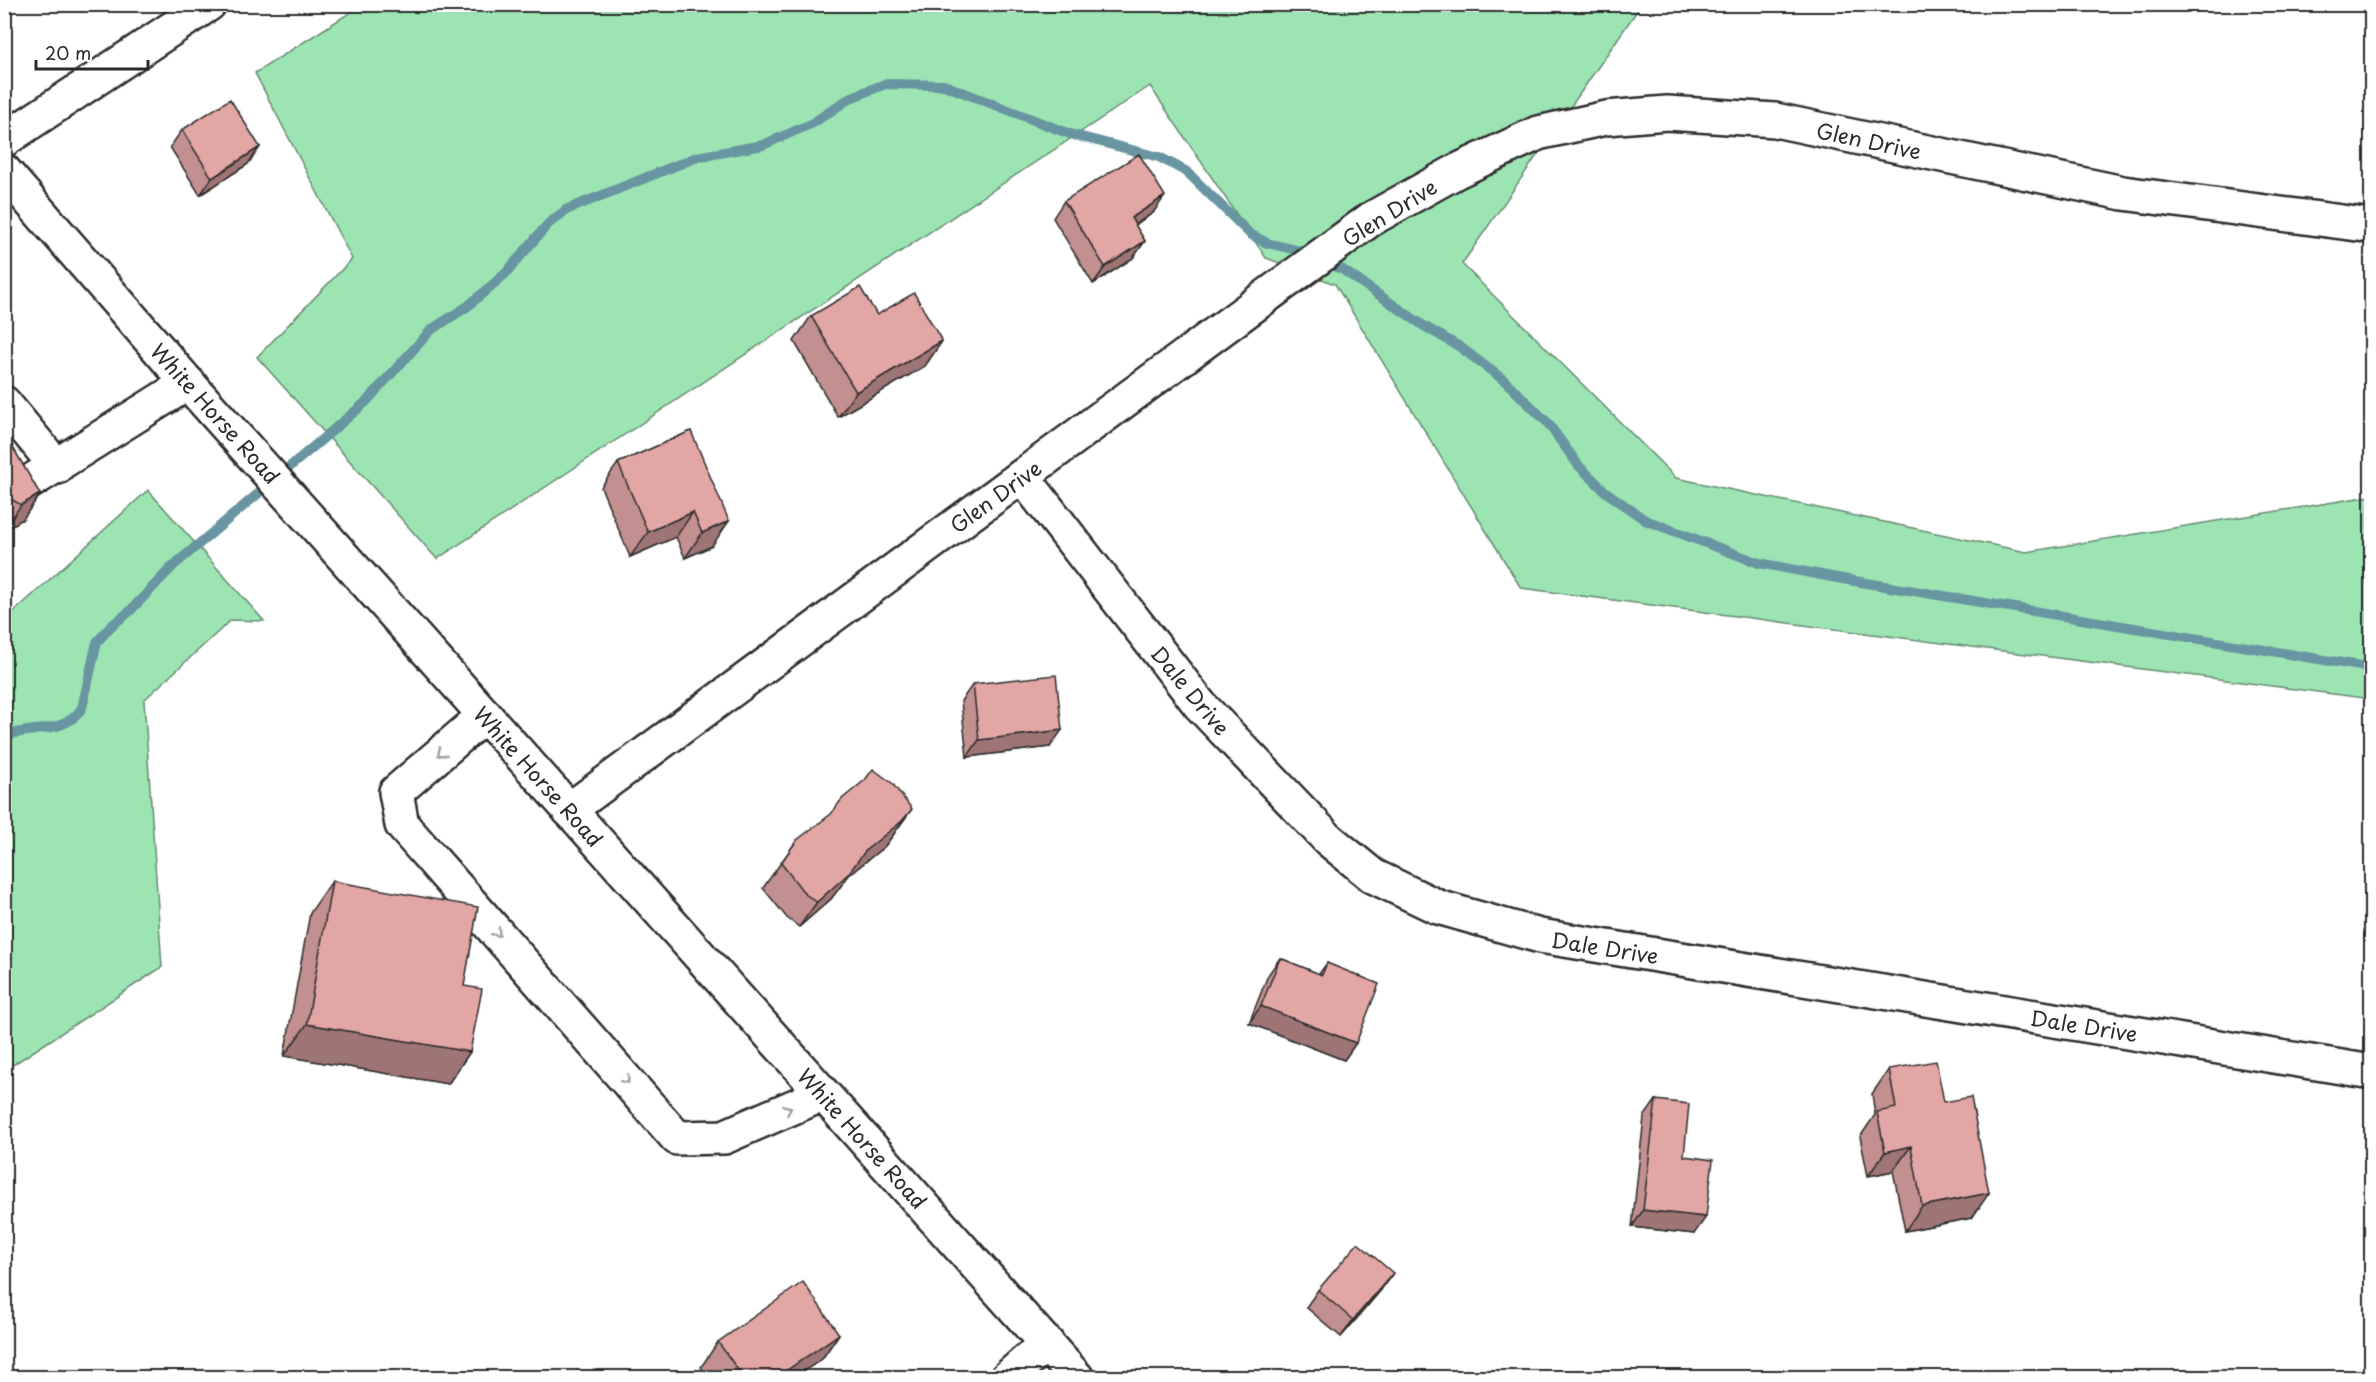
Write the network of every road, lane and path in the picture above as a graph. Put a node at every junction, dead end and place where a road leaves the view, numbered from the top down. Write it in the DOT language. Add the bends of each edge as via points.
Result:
graph roads {
  1 [pos="198,8"];
  2 [pos="4,140"];
  3 [pos="4,171"];
  4 [pos="2372,226"];
  5 [pos="189,382"];
  6 [pos="4,403"];
  7 [pos="57,467"];
  8 [pos="1022,476"];
  9 [pos="9,495"];
  10 [pos="485,715"];
  11 [pos="569,810"];
  12 [pos="2372,1072"];
  13 [pos="823,1094"];
  14 [pos="1047,1343"];
  15 [pos="1007,1377"];
  16 [pos="1077,1377"];
  1 -- 2 [label="street"];
  3 -- 5 [label="street, White Horse Road"];
  4 -- 8 [label="street, Glen Drive" via="2123,193 1775,120 1667,113 1606,118 1538,134 1457,171 1371,219"];
  5 -- 7 [label="street"];
  5 -- 10 [label="street, White Horse Road"];
  6 -- 7 [label="street"];
  7 -- 9 [label="street"];
  8 -- 11 [label="street, Glen Drive"];
  8 -- 12 [label="street, Dale Drive" via="1200,705 1328,839 1373,876 1438,907 1540,936"];
  10 -- 11 [label="street, White Horse Road"];
  10 -- 13 [label="street, one-way" via="396,792 402,825 677,1138 724,1137"];
  11 -- 13 [label="street, White Horse Road"];
  13 -- 14 [label="street, White Horse Road"];
  14 -- 15 [label="street"];
  14 -- 16 [label="street, White Horse Road"];
}
